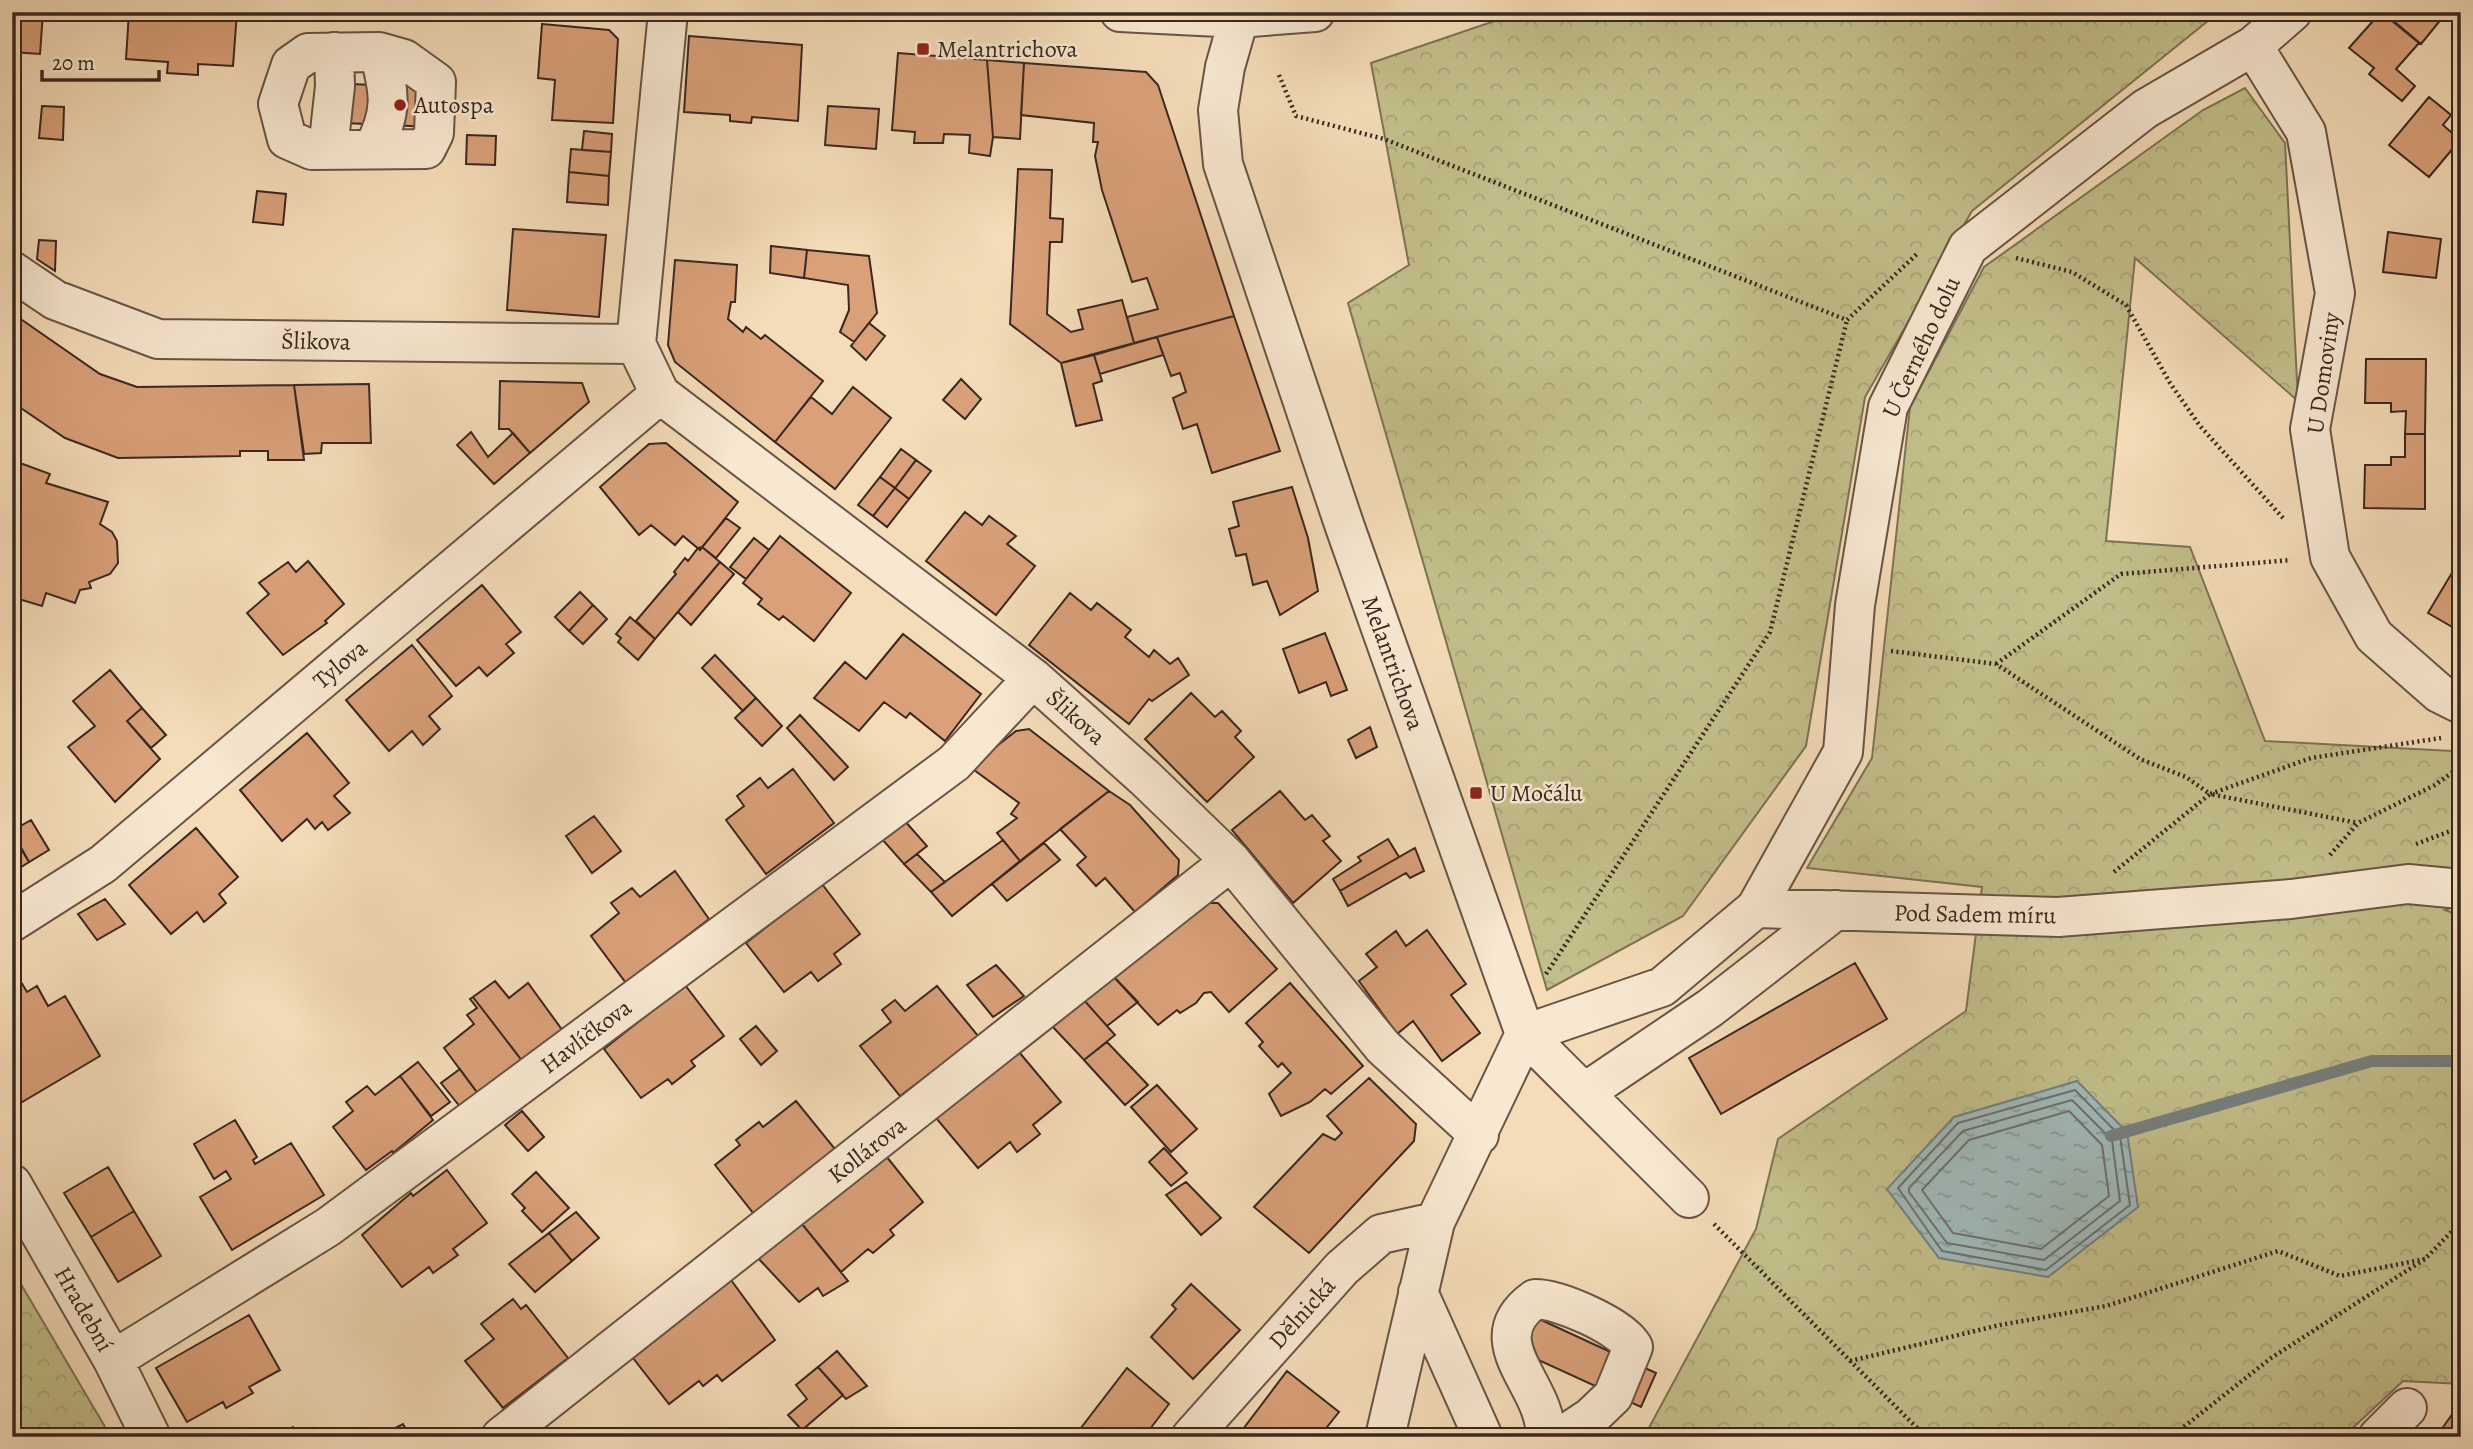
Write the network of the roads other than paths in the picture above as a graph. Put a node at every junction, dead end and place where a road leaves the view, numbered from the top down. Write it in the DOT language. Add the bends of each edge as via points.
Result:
graph roads {
  1 [pos="668,12"];
  2 [pos="1121,12"];
  3 [pos="1315,12"];
  4 [pos="2292,12"];
  5 [pos="1239,18"];
  6 [pos="2253,46"];
  7 [pos="334,52"];
  8 [pos="328,149"];
  9 [pos="12,271"];
  10 [pos="636,344"];
  11 [pos="660,394"];
  12 [pos="1033,678"];
  13 [pos="2454,720"];
  14 [pos="1231,861"];
  15 [pos="2461,889"];
  16 [pos="1756,908"];
  17 [pos="1836,910"];
  18 [pos="12,922"];
  19 [pos="1525,1034"];
  20 [pos="1584,1093"];
  21 [pos="1479,1135"];
  22 [pos="12,1184"];
  23 [pos="1689,1198"];
  24 [pos="1435,1222"];
  25 [pos="1418,1292"];
  26 [pos="113,1360"];
  27 [pos="2407,1408"];
  28 [pos="151,1437"];
  29 [pos="501,1437"];
  30 [pos="1191,1437"];
  31 [pos="1385,1437"];
  32 [pos="1483,1437"];
  33 [pos="1545,1437"];
  34 [pos="1561,1437"];
  35 [pos="2378,1437"];
  1 -- 10 [label="street"];
  2 -- 5 [label="street"];
  3 -- 5 [label="street"];
  4 -- 6 [label="street, U Černého dolu"];
  5 -- 19 [label="street, Melantrichova" via="1218,110 1223,164 1345,527"];
  6 -- 13 [label="street, U Domoviny" via="2306,132 2335,293 2310,429 2330,557 2374,636 2439,693"];
  6 -- 16 [label="street, U Černého dolu" via="2145,110 1968,247 1888,407 1855,605 1843,752"];
  7 -- 8 [label="street"];
  7 -- 8 [label="street" via="308,53 291,65 278,104 287,139 312,149"];
  7 -- 8 [label="street" via="391,56 436,82 434,133 426,149"];
  9 -- 10 [label="street, Šlikova" via="55,300 158,339"];
  10 -- 11 [label="street, Šlikova"];
  11 -- 12 [label="street, Šlikova"];
  11 -- 18 [label="street, Tylova" via="103,864"];
  12 -- 14 [label="street, Šlikova"];
  12 -- 26 [label="street, Havlíčkova" via="954,763 339,1219"];
  14 -- 21 [label="street, Šlikova" via="1383,1047"];
  14 -- 29 [label="street, Kollárova"];
  15 -- 17 [label="street, Pod Sadem míru" via="2408,884 2291,899 2058,916"];
  16 -- 17 [label="street, Pod Sadem míru"];
  16 -- 19 [label="street" via="1662,987"];
  17 -- 20 [label="street" via="1710,1008"];
  19 -- 20 [label="street"];
  19 -- 21 [label="street"];
  20 -- 23 [label="street"];
  21 -- 24 [label="street"];
  22 -- 26 [label="street, Hradební"];
  24 -- 25 [label="street"];
  24 -- 30 [label="street, Dělnická" via="1381,1234 1342,1268"];
  25 -- 31 [label="street"];
  25 -- 32 [label="street"];
  26 -- 28 [label="street, Hradební"];
  27 -- 35 [label="street"];
  33 -- 34 [label="street" via="1546,1421 1512,1351 1516,1318 1535,1299 1549,1299 1594,1319 1628,1338 1633,1347 1613,1396"];
}
